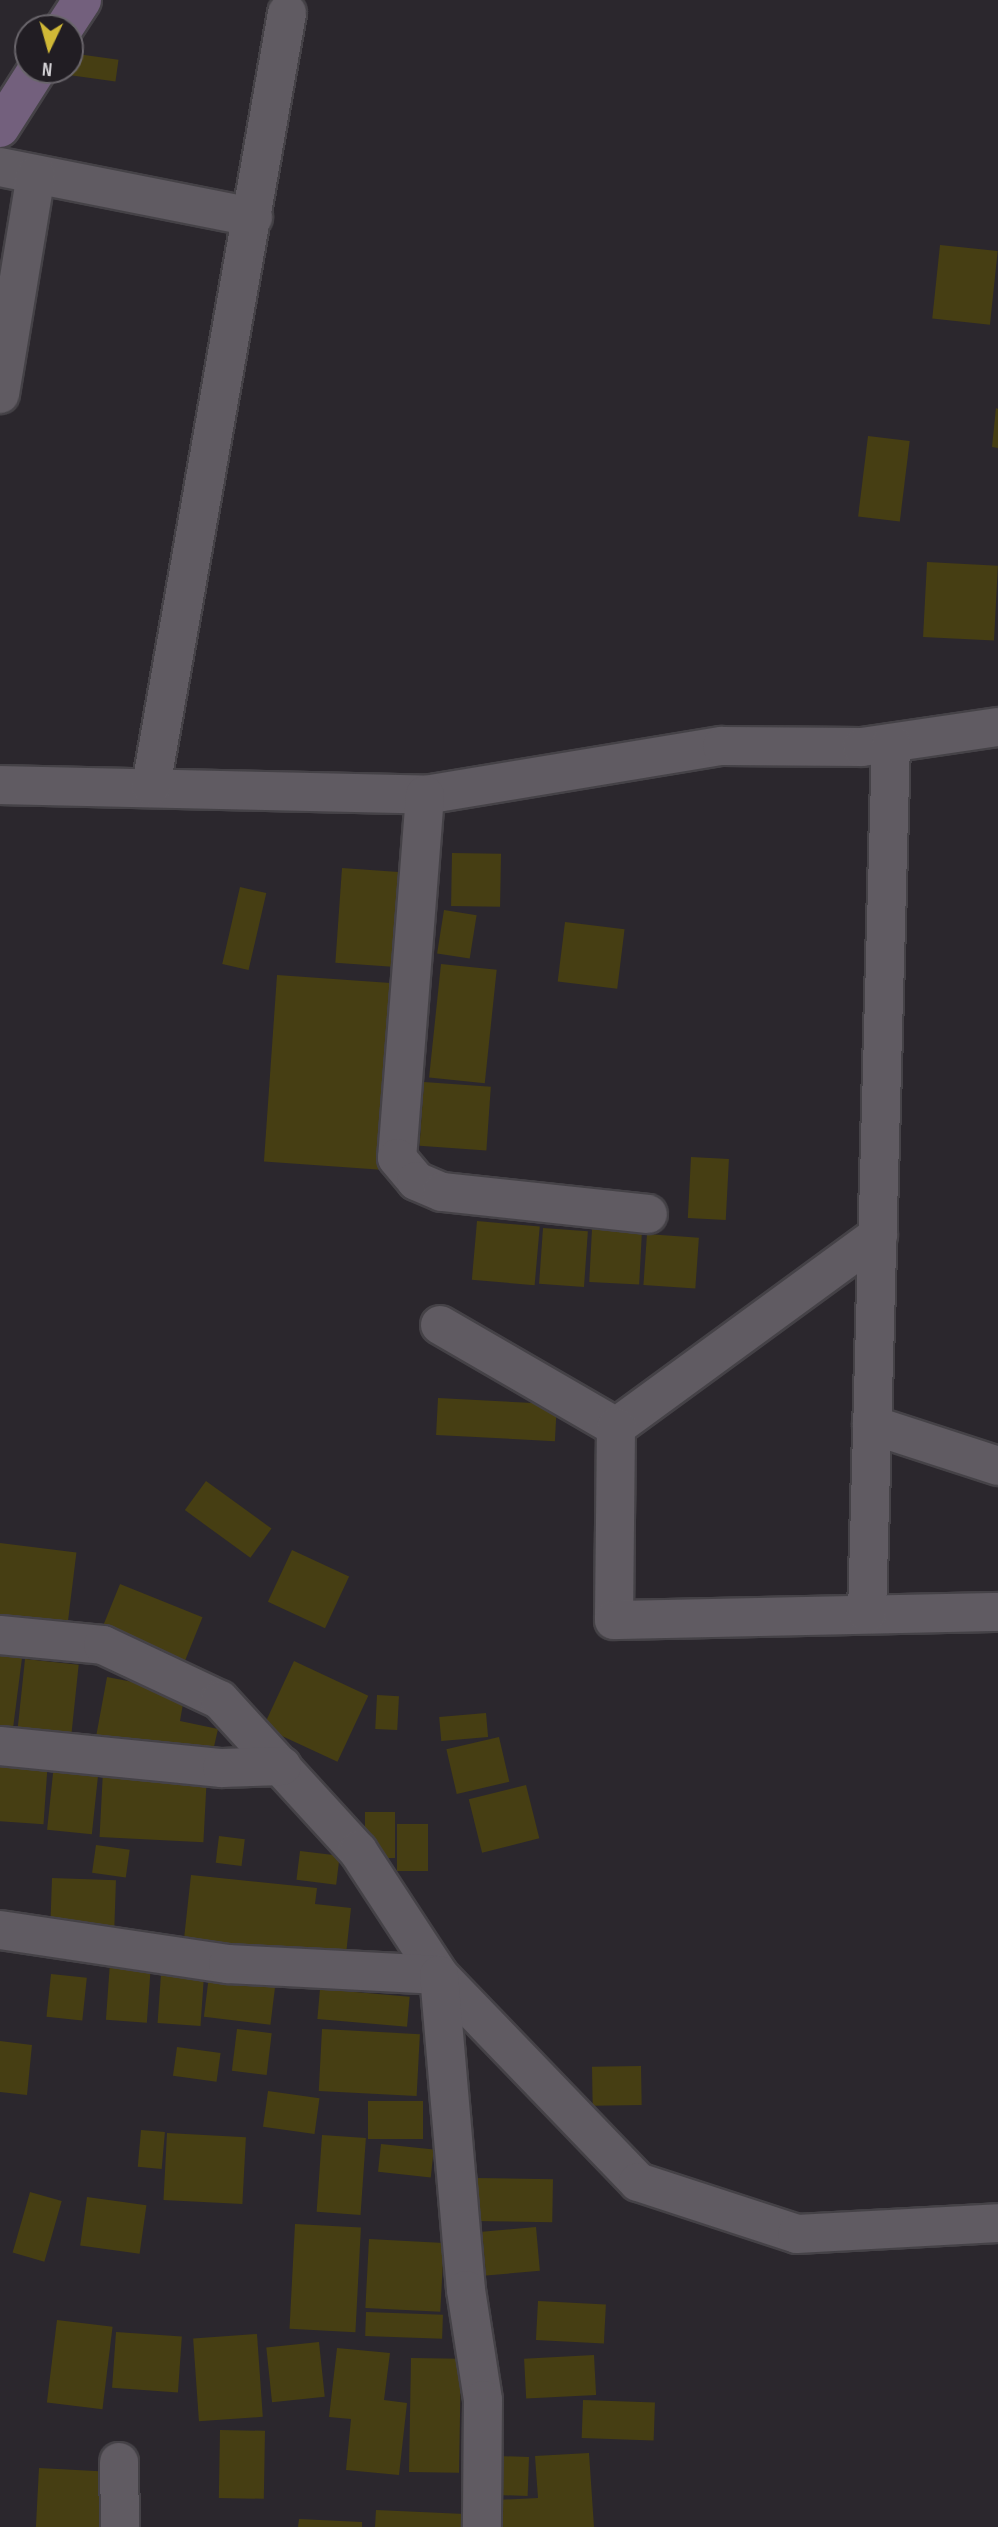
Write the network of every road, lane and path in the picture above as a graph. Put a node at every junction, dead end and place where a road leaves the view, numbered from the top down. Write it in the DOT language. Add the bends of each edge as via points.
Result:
graph roads {
  1 [pos="287,13"];
  2 [pos="28,84"];
  3 [pos="0,128"];
  4 [pos="0,167"];
  5 [pos="36,175"];
  6 [pos="253,217"];
  7 [pos="0,394"];
  8 [pos="998,727"];
  9 [pos="891,743"];
  10 [pos="0,785"];
  11 [pos="151,786"];
  12 [pos="425,795"];
  13 [pos="648,1214"];
  14 [pos="878,1235"];
  15 [pos="440,1325"];
  16 [pos="873,1425"];
  17 [pos="616,1427"];
  18 [pos="998,1466"];
  19 [pos="998,1612"];
  20 [pos="867,1613"];
  21 [pos="0,1635"];
  22 [pos="0,1746"];
  23 [pos="282,1766"];
  24 [pos="0,1930"];
  25 [pos="439,1975"];
  26 [pos="998,2223"];
  27 [pos="119,2462"];
  28 [pos="120,2527"];
  29 [pos="482,2527"];
  1 -- 6 [label="street"];
  2 -- 3 [label="street"];
  4 -- 5 [label="street"];
  5 -- 6 [label="street"];
  5 -- 7 [label="street"];
  6 -- 11 [label="street"];
  8 -- 9 [label="street"];
  9 -- 12 [label="street" via="722,746"];
  9 -- 14 [label="street"];
  10 -- 11 [label="street"];
  11 -- 12 [label="street"];
  12 -- 13 [label="street" via="397,1158 416,1181 442,1192"];
  14 -- 16 [label="street"];
  14 -- 17 [label="street"];
  15 -- 17 [label="street"];
  16 -- 18 [label="street"];
  16 -- 20 [label="street"];
  17 -- 20 [label="street" via="614,1620"];
  19 -- 20 [label="street"];
  21 -- 23 [label="street" via="103,1644 220,1700"];
  22 -- 23 [label="street" via="222,1768"];
  23 -- 25 [label="street" via="358,1851"];
  24 -- 25 [label="street" via="228,1964"];
  25 -- 26 [label="street" via="638,2182 797,2234"];
  25 -- 29 [label="street" via="466,2290 483,2400"];
  27 -- 28 [label="street"];
}
